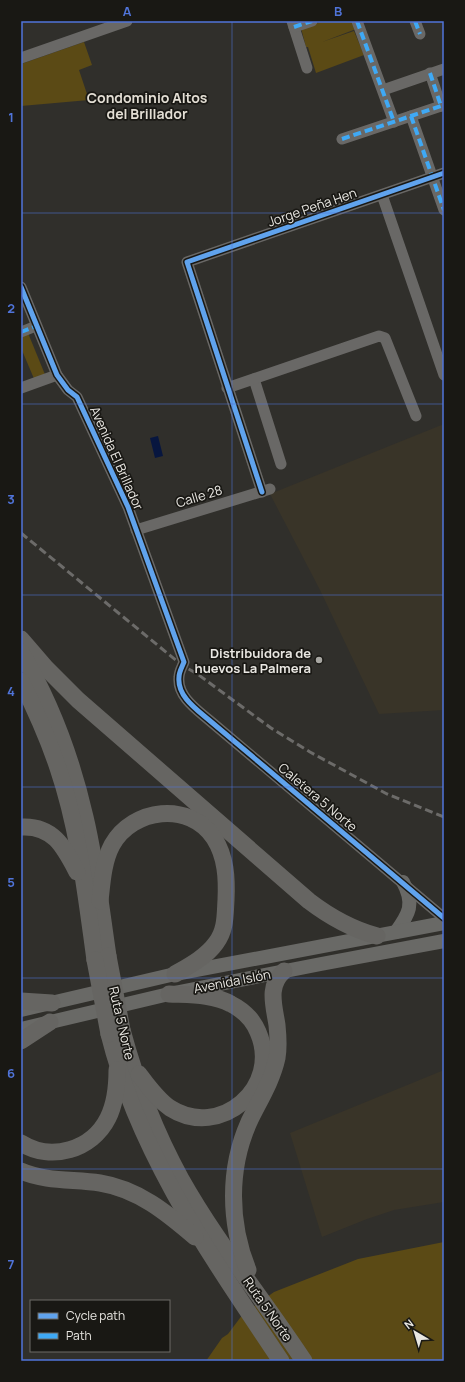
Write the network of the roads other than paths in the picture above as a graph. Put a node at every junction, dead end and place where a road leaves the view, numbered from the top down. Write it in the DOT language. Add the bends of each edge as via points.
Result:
graph roads {
  1 [pos="126,21"];
  2 [pos="312,21"];
  3 [pos="356,21"];
  4 [pos="415,21"];
  5 [pos="293,24"];
  6 [pos="102,25"];
  7 [pos="420,34"];
  8 [pos="21,58"];
  9 [pos="307,68"];
  10 [pos="444,69"];
  11 [pos="430,74"];
  12 [pos="382,90"];
  13 [pos="442,106"];
  14 [pos="411,116"];
  15 [pos="394,122"];
  16 [pos="342,139"];
  17 [pos="444,173"];
  18 [pos="433,177"];
  19 [pos="382,195"];
  20 [pos="444,210"];
  21 [pos="21,287"];
  22 [pos="36,326"];
  23 [pos="21,332"];
  24 [pos="441,353"];
  25 [pos="57,375"];
  26 [pos="444,375"];
  27 [pos="254,379"];
  28 [pos="21,388"];
  29 [pos="227,388"];
  30 [pos="416,416"];
  31 [pos="281,464"];
  32 [pos="136,530"];
  33 [pos="21,639"];
  34 [pos="21,652"];
  35 [pos="21,681"];
  36 [pos="181,691"];
  37 [pos="21,827"];
  38 [pos="403,882"];
  39 [pos="85,890"];
  40 [pos="100,902"];
  41 [pos="444,918"];
  42 [pos="444,923"];
  43 [pos="396,932"];
  44 [pos="377,936"];
  45 [pos="444,941"];
  46 [pos="102,958"];
  47 [pos="284,971"];
  48 [pos="175,974"];
  49 [pos="169,994"];
  50 [pos="21,1000"];
  51 [pos="52,1003"];
  52 [pos="21,1010"];
  53 [pos="50,1022"];
  54 [pos="21,1030"];
  55 [pos="21,1041"];
  56 [pos="124,1064"];
  57 [pos="21,1143"];
  58 [pos="21,1171"];
  59 [pos="211,1253"];
  60 [pos="257,1292"];
  61 [pos="281,1361"];
  62 [pos="304,1361"];
  1 -- 6 [label="street"];
  2 -- 5 [label="street"];
  3 -- 12 [label="street"];
  4 -- 7 [label="street"];
  5 -- 9 [label="street"];
  6 -- 8 [label="street"];
  10 -- 11 [label="street"];
  11 -- 12 [label="street"];
  11 -- 13 [label="street"];
  12 -- 15 [label="street"];
  13 -- 14 [label="street"];
  14 -- 15 [label="street"];
  14 -- 18 [label="street"];
  15 -- 16 [label="street"];
  17 -- 18 [label="street, Jorge Peña Hen"];
  18 -- 19 [label="street, Jorge Peña Hen"];
  18 -- 20 [label="street"];
  19 -- 24 [label="street"];
  19 -- 29 [label="street, Jorge Peña Hen" via="187,262"];
  21 -- 22 [label="street, Avenida El Brillador"];
  22 -- 23 [label="street"];
  22 -- 25 [label="street, Avenida El Brillador"];
  24 -- 26 [label="street"];
  25 -- 28 [label="street"];
  25 -- 32 [label="street, Avenida El Brillador" via="77,397 128,507"];
  27 -- 29 [label="street"];
  27 -- 30 [label="street" via="379,336 385,338"];
  27 -- 31 [label="street"];
  29 -- 32 [label="street, Calle 28" via="266,491"];
  32 -- 36 [label="street, Avenida El Brillador" via="184,662 179,675 178,685"];
  33 -- 44 [label="highway" via="78,700 309,901 343,923"];
  34 -- 40 [label="highway, Ruta 5 Norte" via="48,705 71,766 87,825"];
  35 -- 39 [label="highway, Ruta 5 Norte" via="43,726 59,769"];
  36 -- 38 [label="street, Caletera 5 Norte" via="188,702"];
  37 -- 39 [label="highway" via="41,829 57,840 66,850"];
  38 -- 41 [label="street, Caletera 5 Norte"];
  38 -- 43 [label="main road" via="410,898 409,909"];
  39 -- 46 [label="highway, Ruta 5 Norte"];
  40 -- 46 [label="highway, Ruta 5 Norte"];
  40 -- 48 [label="highway" via="110,851 117,838 135,822 155,814 172,814 195,820 209,832 219,848 225,865 224,926 210,950"];
  42 -- 43 [label="main road, Avenida Islón"];
  43 -- 44 [label="main road, Avenida Islón"];
  44 -- 48 [label="main road, Avenida Islón"];
  45 -- 47 [label="main road, Avenida Islón"];
  46 -- 56 [label="highway, Ruta 5 Norte, bridge" via="102,999 116,1032"];
  47 -- 49 [label="main road, Avenida Islón"];
  47 -- 60 [label="highway" via="272,992 278,1036 277,1057 244,1134 236,1161 234,1182 236,1231"];
  48 -- 51 [label="main road, Avenida Islón"];
  49 -- 53 [label="main road, Avenida Islón"];
  49 -- 56 [label="highway" via="220,999 247,1015 257,1030 263,1047 263,1066 258,1083 247,1098 232,1110 214,1116 196,1117 178,1112 162,1102"];
  50 -- 51 [label="highway"];
  51 -- 52 [label="main road, Avenida Islón"];
  53 -- 54 [label="main road, Avenida Islón"];
  53 -- 55 [label="highway"];
  56 -- 57 [label="highway" via="110,1111 104,1125 94,1137 81,1146 60,1152 45,1152"];
  56 -- 59 [label="highway, Ruta 5 Norte" via="131,1102 153,1151 176,1196"];
  56 -- 60 [label="highway, Ruta 5 Norte" via="181,1179"];
  58 -- 59 [label="highway" via="47,1178 106,1184 134,1193 167,1214"];
  59 -- 61 [label="highway, Ruta 5 Norte"];
  60 -- 62 [label="highway, Ruta 5 Norte"];
}
